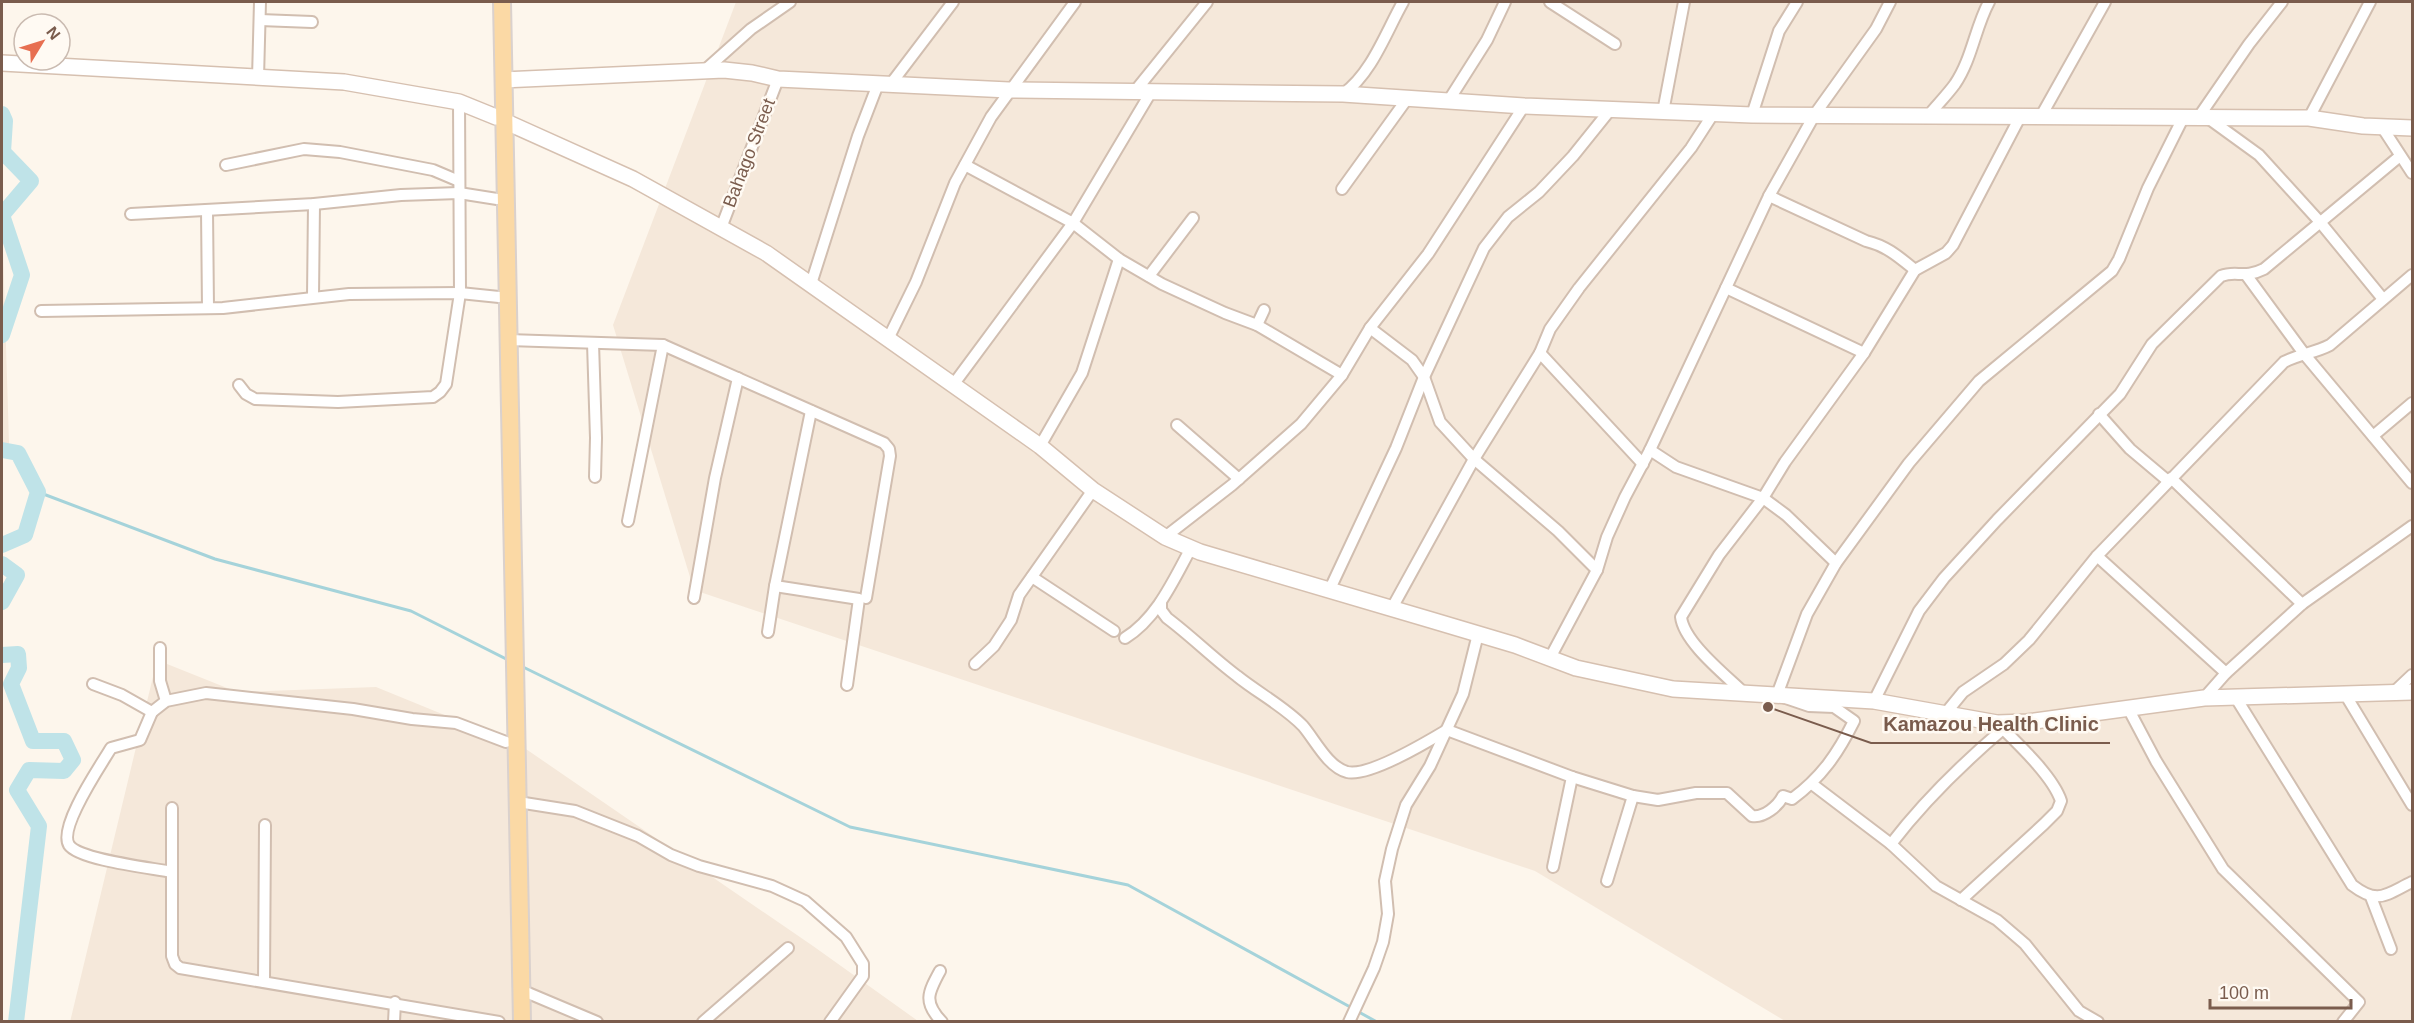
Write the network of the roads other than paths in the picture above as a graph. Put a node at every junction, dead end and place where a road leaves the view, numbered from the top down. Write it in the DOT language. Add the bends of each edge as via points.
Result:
graph roads {
  1 [pos="260,2"];
  2 [pos="494,2"];
  3 [pos="502,2"];
  4 [pos="790,2"];
  5 [pos="953,2"];
  6 [pos="1075,2"];
  7 [pos="1207,2"];
  8 [pos="1403,2"];
  9 [pos="1505,2"];
  10 [pos="1550,2"];
  11 [pos="1684,2"];
  12 [pos="1797,2"];
  13 [pos="1890,2"];
  14 [pos="1989,2"];
  15 [pos="2105,2"];
  16 [pos="2282,2"];
  17 [pos="2370,2"];
  18 [pos="260,20"];
  19 [pos="312,21"];
  20 [pos="1615,44"];
  21 [pos="2,63"];
  22 [pos="702,72"];
  23 [pos="258,78"];
  24 [pos="778,79"];
  25 [pos="504,80"];
  26 [pos="884,84"];
  27 [pos="1009,90"];
  28 [pos="1143,91"];
  29 [pos="1343,94"];
  30 [pos="1407,99"];
  31 [pos="1449,100"];
  32 [pos="459,102"];
  33 [pos="1524,106"];
  34 [pos="1610,110"];
  35 [pos="1664,112"];
  36 [pos="1713,114"];
  37 [pos="1815,114"];
  38 [pos="1752,115"];
  39 [pos="1928,116"];
  40 [pos="2020,117"];
  41 [pos="2040,118"];
  42 [pos="2196,118"];
  43 [pos="2309,118"];
  44 [pos="500,119"];
  45 [pos="2382,127"];
  46 [pos="2412,128"];
  47 [pos="2400,156"];
  48 [pos="226,165"];
  49 [pos="964,165"];
  50 [pos="2412,172"];
  51 [pos="459,181"];
  52 [pos="1342,189"];
  53 [pos="459,193"];
  54 [pos="1769,196"];
  55 [pos="497,199"];
  56 [pos="314,204"];
  57 [pos="207,210"];
  58 [pos="131,214"];
  59 [pos="1192,218"];
  60 [pos="2320,222"];
  61 [pos="1073,223"];
  62 [pos="721,228"];
  63 [pos="1119,259"];
  64 [pos="1914,270"];
  65 [pos="2412,275"];
  66 [pos="1149,276"];
  67 [pos="2247,276"];
  68 [pos="811,284"];
  69 [pos="1726,288"];
  70 [pos="460,293"];
  71 [pos="313,297"];
  72 [pos="498,297"];
  73 [pos="2383,299"];
  74 [pos="208,308"];
  75 [pos="1264,310"];
  76 [pos="41,311"];
  77 [pos="1257,325"];
  78 [pos="1371,328"];
  79 [pos="888,339"];
  80 [pos="508,340"];
  81 [pos="592,343"];
  82 [pos="663,345"];
  83 [pos="1540,353"];
  84 [pos="1864,353"];
  85 [pos="2306,355"];
  86 [pos="1342,375"];
  87 [pos="1424,377"];
  88 [pos="738,378"];
  89 [pos="239,385"];
  90 [pos="953,385"];
  91 [pos="2412,403"];
  92 [pos="811,411"];
  93 [pos="2099,414"];
  94 [pos="1177,425"];
  95 [pos="2373,436"];
  96 [pos="1040,446"];
  97 [pos="1650,450"];
  98 [pos="1474,459"];
  99 [pos="1643,464"];
  100 [pos="595,477"];
  101 [pos="1239,479"];
  102 [pos="2169,479"];
  103 [pos="2412,483"];
  104 [pos="1092,490"];
  105 [pos="1763,498"];
  106 [pos="628,521"];
  107 [pos="2412,526"];
  108 [pos="1165,537"];
  109 [pos="1191,548"];
  110 [pos="2097,556"];
  111 [pos="1836,563"];
  112 [pos="1597,570"];
  113 [pos="1032,577"];
  114 [pos="775,586"];
  115 [pos="1329,591"];
  116 [pos="694,598"];
  117 [pos="866,598"];
  118 [pos="1161,602"];
  119 [pos="2302,604"];
  120 [pos="1392,608"];
  121 [pos="1114,631"];
  122 [pos="768,632"];
  123 [pos="1478,634"];
  124 [pos="1125,638"];
  125 [pos="160,648"];
  126 [pos="1550,658"];
  127 [pos="975,664"];
  128 [pos="2226,673"];
  129 [pos="2412,675"];
  130 [pos="93,684"];
  131 [pos="848,685"];
  132 [pos="2394,692"];
  133 [pos="2412,692"];
  134 [pos="1745,694"];
  135 [pos="1777,694"];
  136 [pos="2345,694"];
  137 [pos="2204,698"];
  138 [pos="2236,698"];
  139 [pos="166,701"];
  140 [pos="1874,701"];
  141 [pos="2129,710"];
  142 [pos="152,712"];
  143 [pos="1945,714"];
  144 [pos="2000,726"];
  145 [pos="1447,730"];
  146 [pos="506,742"];
  147 [pos="1572,777"];
  148 [pos="1812,784"];
  149 [pos="1633,796"];
  150 [pos="518,802"];
  151 [pos="2412,805"];
  152 [pos="172,808"];
  153 [pos="265,825"];
  154 [pos="1891,844"];
  155 [pos="1553,867"];
  156 [pos="172,872"];
  157 [pos="1607,881"];
  158 [pos="2412,882"];
  159 [pos="2371,897"];
  160 [pos="1961,900"];
  161 [pos="788,948"];
  162 [pos="2391,949"];
  163 [pos="940,971"];
  164 [pos="264,982"];
  165 [pos="521,990"];
  166 [pos="395,1002"];
  167 [pos="482,1020"];
  168 [pos="394,1022"];
  169 [pos="499,1022"];
  170 [pos="512,1022"];
  171 [pos="522,1022"];
  172 [pos="597,1022"];
  173 [pos="703,1022"];
  174 [pos="830,1022"];
  175 [pos="942,1022"];
  176 [pos="1349,1022"];
  177 [pos="2098,1022"];
  178 [pos="2343,1022"];
  1 -- 18 [label="street"];
  2 -- 44 [label="main road"];
  3 -- 25 [label="main road"];
  4 -- 22 [label="street" via="751,29"];
  5 -- 26 [label="street"];
  6 -- 27 [label="street"];
  7 -- 28 [label="street"];
  8 -- 29 [label="street" via="1364,72"];
  9 -- 31 [label="street" via="1487,40"];
  10 -- 20 [label="street"];
  11 -- 35 [label="street"];
  12 -- 38 [label="street" via="1779,31"];
  13 -- 37 [label="street" via="1876,29"];
  14 -- 39 [label="street" via="1955,83"];
  15 -- 41 [label="street"];
  16 -- 42 [label="street"];
  17 -- 43 [label="street"];
  18 -- 19 [label="street"];
  18 -- 23 [label="street"];
  21 -- 23 [label="street"];
  22 -- 24 [label="street" via="739,71"];
  22 -- 25 [label="street"];
  23 -- 32 [label="street" via="344,82"];
  24 -- 26 [label="street"];
  24 -- 62 [label="street, Bahago Street"];
  25 -- 44 [label="main road"];
  26 -- 27 [label="street"];
  26 -- 68 [label="street" via="858,136"];
  27 -- 28 [label="street"];
  27 -- 49 [label="street"];
  28 -- 29 [label="street"];
  28 -- 61 [label="street"];
  29 -- 30 [label="street"];
  30 -- 31 [label="street"];
  30 -- 52 [label="street"];
  31 -- 33 [label="street"];
  32 -- 44 [label="street"];
  32 -- 51 [label="street"];
  33 -- 34 [label="street"];
  33 -- 78 [label="street" via="1428,254"];
  34 -- 35 [label="street"];
  34 -- 87 [label="street" via="1573,156 1490,238"];
  35 -- 36 [label="street"];
  36 -- 38 [label="street"];
  36 -- 83 [label="street" via="1691,148 1579,288 1550,329"];
  37 -- 38 [label="street"];
  37 -- 39 [label="street"];
  37 -- 54 [label="street"];
  39 -- 40 [label="street"];
  40 -- 41 [label="street"];
  40 -- 64 [label="street" via="1953,245"];
  41 -- 42 [label="street"];
  42 -- 43 [label="street"];
  42 -- 60 [label="street" via="2259,155"];
  42 -- 111 [label="street" via="2148,188 2112,271 1979,381 1908,463"];
  43 -- 45 [label="street"];
  44 -- 55 [label="main road"];
  44 -- 62 [label="street" via="633,179"];
  44 -- 80 [label="main road"];
  45 -- 46 [label="street"];
  45 -- 47 [label="street"];
  47 -- 50 [label="street"];
  47 -- 60 [label="street"];
  48 -- 51 [label="street" via="304,148 433,170"];
  49 -- 61 [label="street"];
  49 -- 79 [label="street"];
  51 -- 53 [label="street"];
  53 -- 55 [label="street"];
  53 -- 56 [label="street"];
  53 -- 70 [label="street"];
  54 -- 64 [label="street" via="1894,252"];
  54 -- 69 [label="street"];
  55 -- 72 [label="main road"];
  56 -- 57 [label="street"];
  56 -- 71 [label="street"];
  57 -- 58 [label="street"];
  57 -- 74 [label="street"];
  59 -- 66 [label="street"];
  60 -- 67 [label="street" via="2264,269"];
  60 -- 73 [label="street"];
  61 -- 63 [label="street"];
  61 -- 90 [label="street"];
  62 -- 68 [label="street"];
  63 -- 66 [label="street"];
  63 -- 96 [label="street" via="1082,373"];
  64 -- 84 [label="street"];
  65 -- 73 [label="street"];
  66 -- 77 [label="street"];
  67 -- 85 [label="street"];
  67 -- 93 [label="street" via="2224,274 2197,298 2152,344 2120,394"];
  68 -- 79 [label="street"];
  69 -- 84 [label="street"];
  69 -- 97 [label="street"];
  70 -- 71 [label="street"];
  70 -- 72 [label="street"];
  70 -- 89 [label="street" via="446,384 432,398 338,402 255,399"];
  71 -- 74 [label="street"];
  72 -- 146 [label="main road"];
  73 -- 85 [label="street" via="2330,345"];
  74 -- 76 [label="street"];
  75 -- 77 [label="street"];
  77 -- 86 [label="street"];
  78 -- 86 [label="street"];
  78 -- 87 [label="street" via="1413,360"];
  79 -- 90 [label="street"];
  80 -- 81 [label="street"];
  80 -- 150 [label="main road"];
  81 -- 82 [label="street"];
  81 -- 100 [label="street"];
  82 -- 88 [label="street"];
  82 -- 106 [label="street"];
  83 -- 98 [label="street"];
  83 -- 99 [label="street"];
  84 -- 105 [label="street"];
  85 -- 95 [label="street"];
  85 -- 102 [label="street" via="2284,362"];
  86 -- 101 [label="street" via="1301,424"];
  87 -- 98 [label="street" via="1440,422"];
  87 -- 115 [label="street" via="1396,448"];
  88 -- 92 [label="street"];
  88 -- 116 [label="street"];
  90 -- 96 [label="street"];
  91 -- 95 [label="street"];
  92 -- 114 [label="street"];
  92 -- 117 [label="street" via="884,443 889,449"];
  93 -- 102 [label="street" via="2130,449"];
  93 -- 140 [label="street" via="1944,578 1919,611"];
  94 -- 101 [label="street"];
  95 -- 103 [label="street"];
  96 -- 104 [label="street"];
  97 -- 99 [label="street"];
  97 -- 105 [label="street" via="1676,467"];
  98 -- 112 [label="street"];
  98 -- 120 [label="street"];
  99 -- 112 [label="street" via="1607,537"];
  101 -- 108 [label="street"];
  102 -- 110 [label="street"];
  102 -- 119 [label="street"];
  104 -- 108 [label="street"];
  104 -- 113 [label="street"];
  105 -- 111 [label="street"];
  105 -- 134 [label="street" via="1719,555 1681,617 1690,640"];
  107 -- 119 [label="street"];
  108 -- 109 [label="street"];
  109 -- 115 [label="street"];
  109 -- 118 [label="street"];
  110 -- 128 [label="street"];
  110 -- 143 [label="street" via="2029,640 2004,664 1963,692"];
  111 -- 135 [label="street" via="1807,614"];
  112 -- 126 [label="street"];
  113 -- 121 [label="street"];
  113 -- 127 [label="street" via="994,646"];
  114 -- 122 [label="street"];
  114 -- 131 [label="street" via="859,599"];
  115 -- 120 [label="street"];
  118 -- 124 [label="street" via="1139,629"];
  118 -- 145 [label="street" via="1167,618 1300,724 1335,766 1346,771 1376,766"];
  119 -- 128 [label="street"];
  120 -- 123 [label="street"];
  123 -- 126 [label="street"];
  123 -- 145 [label="street" via="1463,694"];
  125 -- 139 [label="street" via="160,681"];
  126 -- 134 [label="street" via="1576,668 1673,689"];
  128 -- 137 [label="street"];
  129 -- 132 [label="street"];
  130 -- 142 [label="street"];
  132 -- 133 [label="street"];
  132 -- 136 [label="street"];
  134 -- 135 [label="street"];
  135 -- 140 [label="street"];
  135 -- 148 [label="street" via="1809,706 1834,707 1854,721 1839,750"];
  136 -- 138 [label="street"];
  136 -- 151 [label="street"];
  137 -- 138 [label="street"];
  137 -- 141 [label="street"];
  138 -- 159 [label="street" via="2352,885"];
  139 -- 142 [label="street"];
  139 -- 146 [label="street" via="199,692 310,704 456,723"];
  140 -- 143 [label="street"];
  141 -- 144 [label="street"];
  141 -- 178 [label="street" via="2223,869 2359,1002"];
  142 -- 156 [label="street" via="140,740 111,748 80,799 67,836 69,845 83,855"];
  143 -- 144 [label="street"];
  144 -- 154 [label="street" via="1916,812"];
  144 -- 160 [label="street" via="2024,749 2061,801 2044,824"];
  145 -- 147 [label="street"];
  145 -- 176 [label="street" via="1406,805 1385,881 1388,914 1383,942"];
  146 -- 170 [label="main road"];
  147 -- 149 [label="street"];
  147 -- 155 [label="street"];
  148 -- 149 [label="street" via="1792,799 1783,796 1756,817 1727,793 1696,793 1658,800"];
  148 -- 154 [label="street"];
  149 -- 157 [label="street"];
  150 -- 165 [label="main road"];
  150 -- 174 [label="street" via="575,812 638,836 699,867 772,886 805,901 846,937 863,964 864,976"];
  152 -- 156 [label="street"];
  153 -- 164 [label="street"];
  154 -- 160 [label="street" via="1936,886"];
  156 -- 164 [label="street" via="175,964"];
  158 -- 159 [label="street" via="2380,897"];
  159 -- 162 [label="street"];
  160 -- 177 [label="street" via="1996,920 2025,944 2079,1011"];
  161 -- 173 [label="street"];
  163 -- 175 [label="street" via="928,999"];
  164 -- 166 [label="street"];
  165 -- 171 [label="main road"];
  165 -- 172 [label="street"];
  166 -- 167 [label="street"];
  166 -- 168 [label="street"];
  167 -- 169 [label="street"];
}
